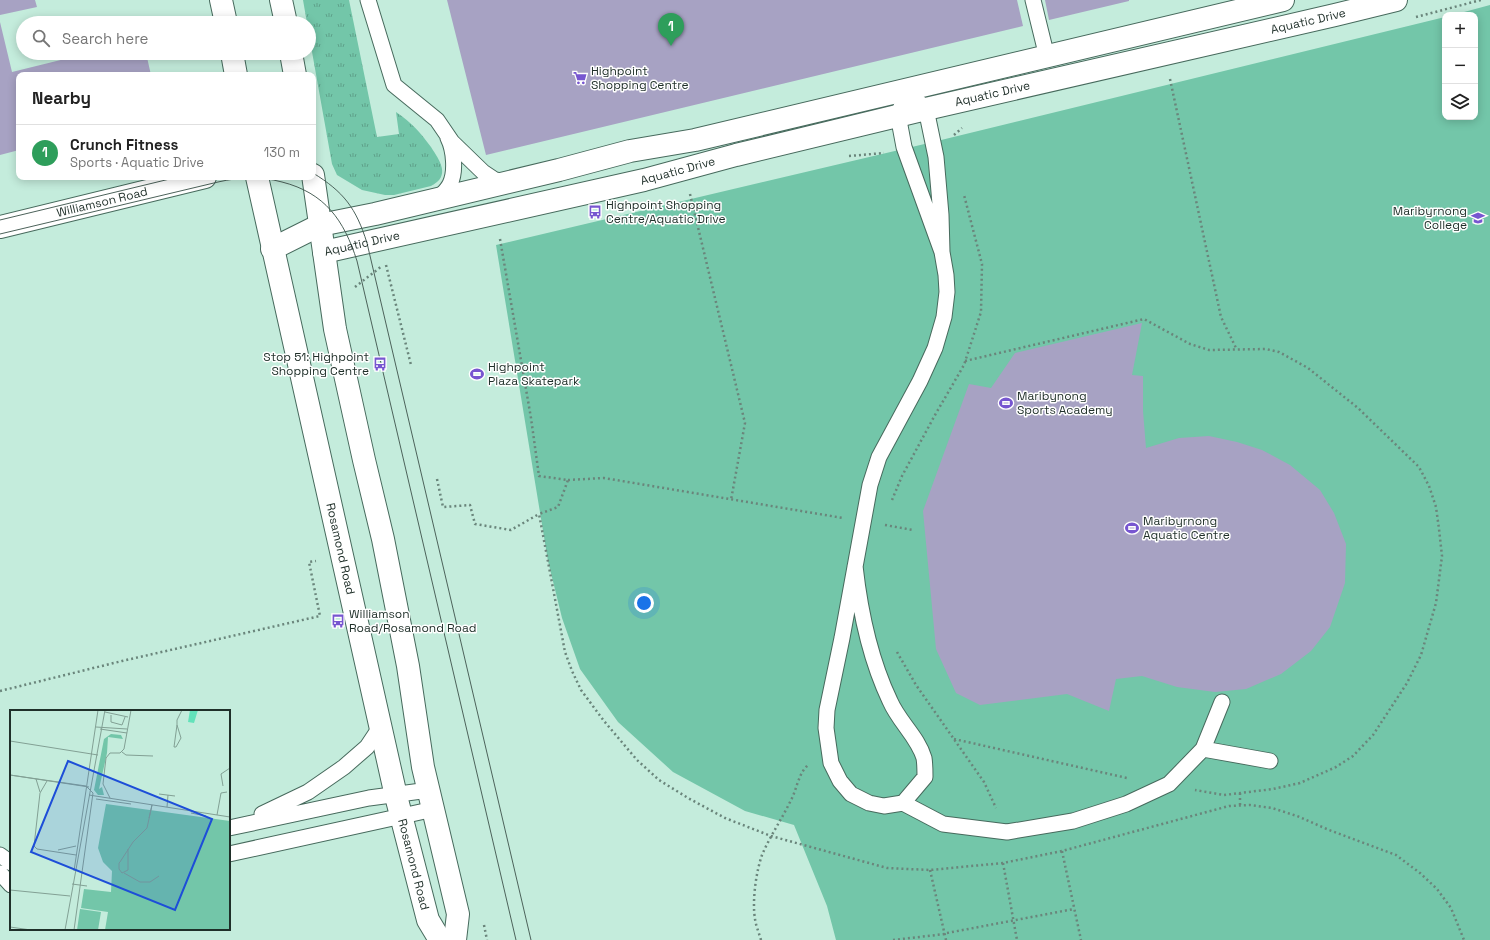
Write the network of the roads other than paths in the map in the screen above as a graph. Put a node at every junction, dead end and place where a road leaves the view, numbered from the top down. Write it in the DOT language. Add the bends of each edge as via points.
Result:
graph roads {
  1 [pos="221,0"];
  2 [pos="281,0"];
  3 [pos="368,0"];
  4 [pos="1033,0"];
  5 [pos="1283,0"];
  6 [pos="1396,0"];
  7 [pos="224,16"];
  8 [pos="284,16"];
  9 [pos="1047,57"];
  10 [pos="233,60"];
  11 [pos="292,60"];
  12 [pos="235,72"];
  13 [pos="294,72"];
  14 [pos="907,91"];
  15 [pos="926,109"];
  16 [pos="898,115"];
  17 [pos="447,135"];
  18 [pos="193,180"];
  19 [pos="258,180"];
  20 [pos="314,180"];
  21 [pos="508,182"];
  22 [pos="438,199"];
  23 [pos="320,225"];
  24 [pos="0,227"];
  25 [pos="272,249"];
  26 [pos="324,252"];
  27 [pos="942,252"];
  28 [pos="855,566"];
  29 [pos="1222,702"];
  30 [pos="381,726"];
  31 [pos="1203,749"];
  32 [pos="1270,761"];
  33 [pos="431,800"];
  34 [pos="903,803"];
  35 [pos="399,806"];
  36 [pos="230,828"];
  37 [pos="230,828"];
  38 [pos="230,854"];
  39 [pos="0,855"];
  40 [pos="10,863"];
  41 [pos="0,873"];
  42 [pos="10,884"];
  43 [pos="440,940"];
  44 [pos="455,940"];
  1 -- 7 [label="street"];
  2 -- 8 [label="street"];
  3 -- 17 [label="lane" via="394,85 431,114"];
  4 -- 9 [label="lane"];
  5 -- 9 [label="street, Aquatic Drive"];
  6 -- 15 [label="street, Aquatic Drive"];
  9 -- 14 [label="street, Aquatic Drive"];
  10 -- 12 [label="street"];
  11 -- 13 [label="street"];
  14 -- 15 [label="lane"];
  14 -- 16 [label="lane"];
  14 -- 21 [label="street, Aquatic Drive" via="684,143 630,151"];
  15 -- 16 [label="street, Aquatic Drive"];
  15 -- 27 [label="lane" via="938,170"];
  16 -- 26 [label="street, Aquatic Drive" via="644,180"];
  16 -- 27 [label="lane" via="908,158"];
  17 -- 21 [label="lane" via="491,178"];
  17 -- 22 [label="lane" via="452,152 452,177 449,186"];
  18 -- 24 [label="street, Williamson Road"];
  19 -- 25 [label="street, Rosamond Road"];
  20 -- 23 [label="street"];
  21 -- 22 [label="street, Aquatic Drive"];
  22 -- 23 [label="street, Aquatic Drive"];
  23 -- 25 [label="street, Aquatic Drive"];
  23 -- 26 [label="street"];
  25 -- 26 [label="street, Aquatic Drive"];
  25 -- 30 [label="street, Rosamond Road"];
  26 -- 33 [label="street" via="335,329 383,539"];
  27 -- 28 [label="lane" via="947,292 944,317 935,348 920,381 879,457 870,485"];
  28 -- 34 [label="lane" via="859,600 879,672 890,702 917,742 924,759 925,777"];
  28 -- 34 [label="lane" via="827,710 826,728 831,763 840,781 851,794 869,803 884,806"];
  29 -- 31 [label="lane"];
  30 -- 35 [label="street, Rosamond Road"];
  30 -- 36 [label="lane" via="367,747 344,768 287,803"];
  31 -- 32 [label="lane"];
  31 -- 34 [label="lane" via="1168,784 1126,804 1073,821 1007,832 943,824"];
  33 -- 35 [label="lane"];
  33 -- 35 [label="lane"];
  33 -- 44 [label="street" via="458,914"];
  35 -- 37 [label="lane" via="369,798"];
  35 -- 38 [label="lane"];
  35 -- 43 [label="street, Rosamond Road" via="428,920"];
  39 -- 40 [label="lane"];
  41 -- 42 [label="lane"];
}
